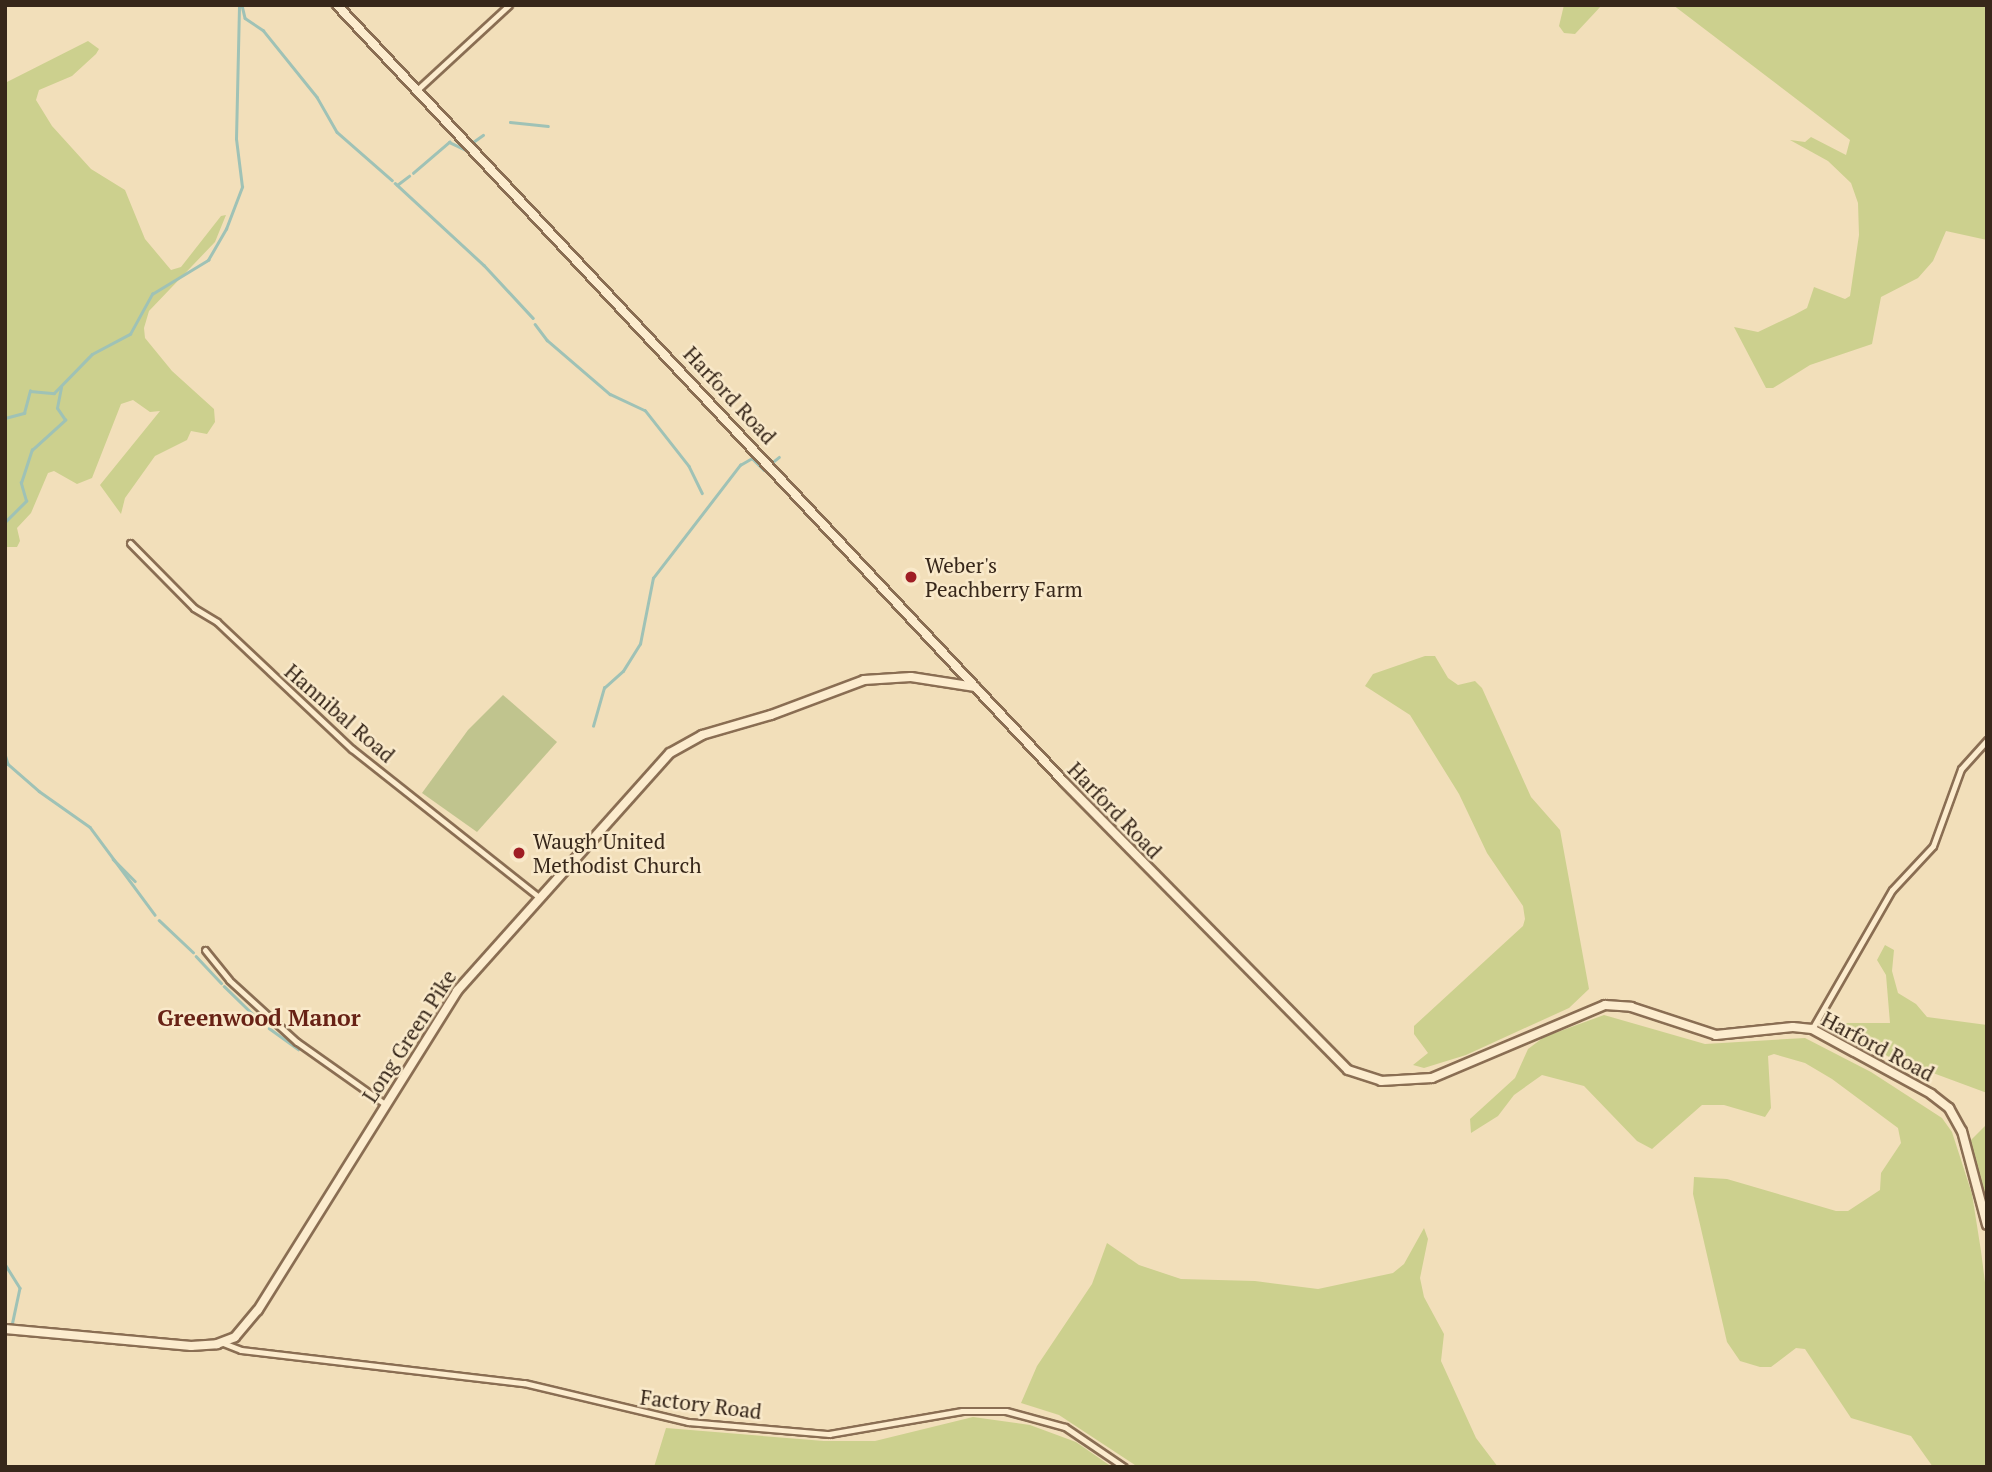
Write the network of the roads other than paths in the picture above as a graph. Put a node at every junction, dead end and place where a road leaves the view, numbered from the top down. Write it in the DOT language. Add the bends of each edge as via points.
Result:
graph roads {
  1 [pos="337,5"];
  2 [pos="509,5"];
  3 [pos="417,90"];
  4 [pos="130,543"];
  5 [pos="975,687"];
  6 [pos="1987,740"];
  7 [pos="539,897"];
  8 [pos="205,950"];
  9 [pos="1812,1029"];
  10 [pos="385,1104"];
  11 [pos="1987,1225"];
  12 [pos="5,1329"];
  13 [pos="223,1343"];
  14 [pos="1124,1467"];
  1 -- 3 [label="main road, Harford Road"];
  2 -- 3 [label="street"];
  3 -- 5 [label="main road, Harford Road"];
  4 -- 7 [label="street, Hannibal Road" via="194,608 217,622 352,749"];
  5 -- 7 [label="main road, Long Green Pike" via="911,677 864,680 692,739 657,765"];
  5 -- 9 [label="main road, Harford Road" via="1299,1024 1359,1076 1400,1082 1439,1077 1605,1005 1632,1007 1716,1035 1743,1036 1787,1027"];
  6 -- 9 [label="street" via="1961,769 1933,846 1892,890"];
  7 -- 10 [label="main road, Long Green Pike" via="457,991"];
  8 -- 10 [label="street" via="229,980 291,1037"];
  9 -- 11 [label="main road, Harford Road" via="1949,1108 1966,1143"];
  10 -- 13 [label="main road, Long Green Pike" via="252,1319"];
  12 -- 13 [label="main road" via="191,1346"];
  13 -- 14 [label="street, Factory Road" via="241,1350 524,1383 688,1422 829,1434 962,1411 1006,1411 1065,1427"];
}
